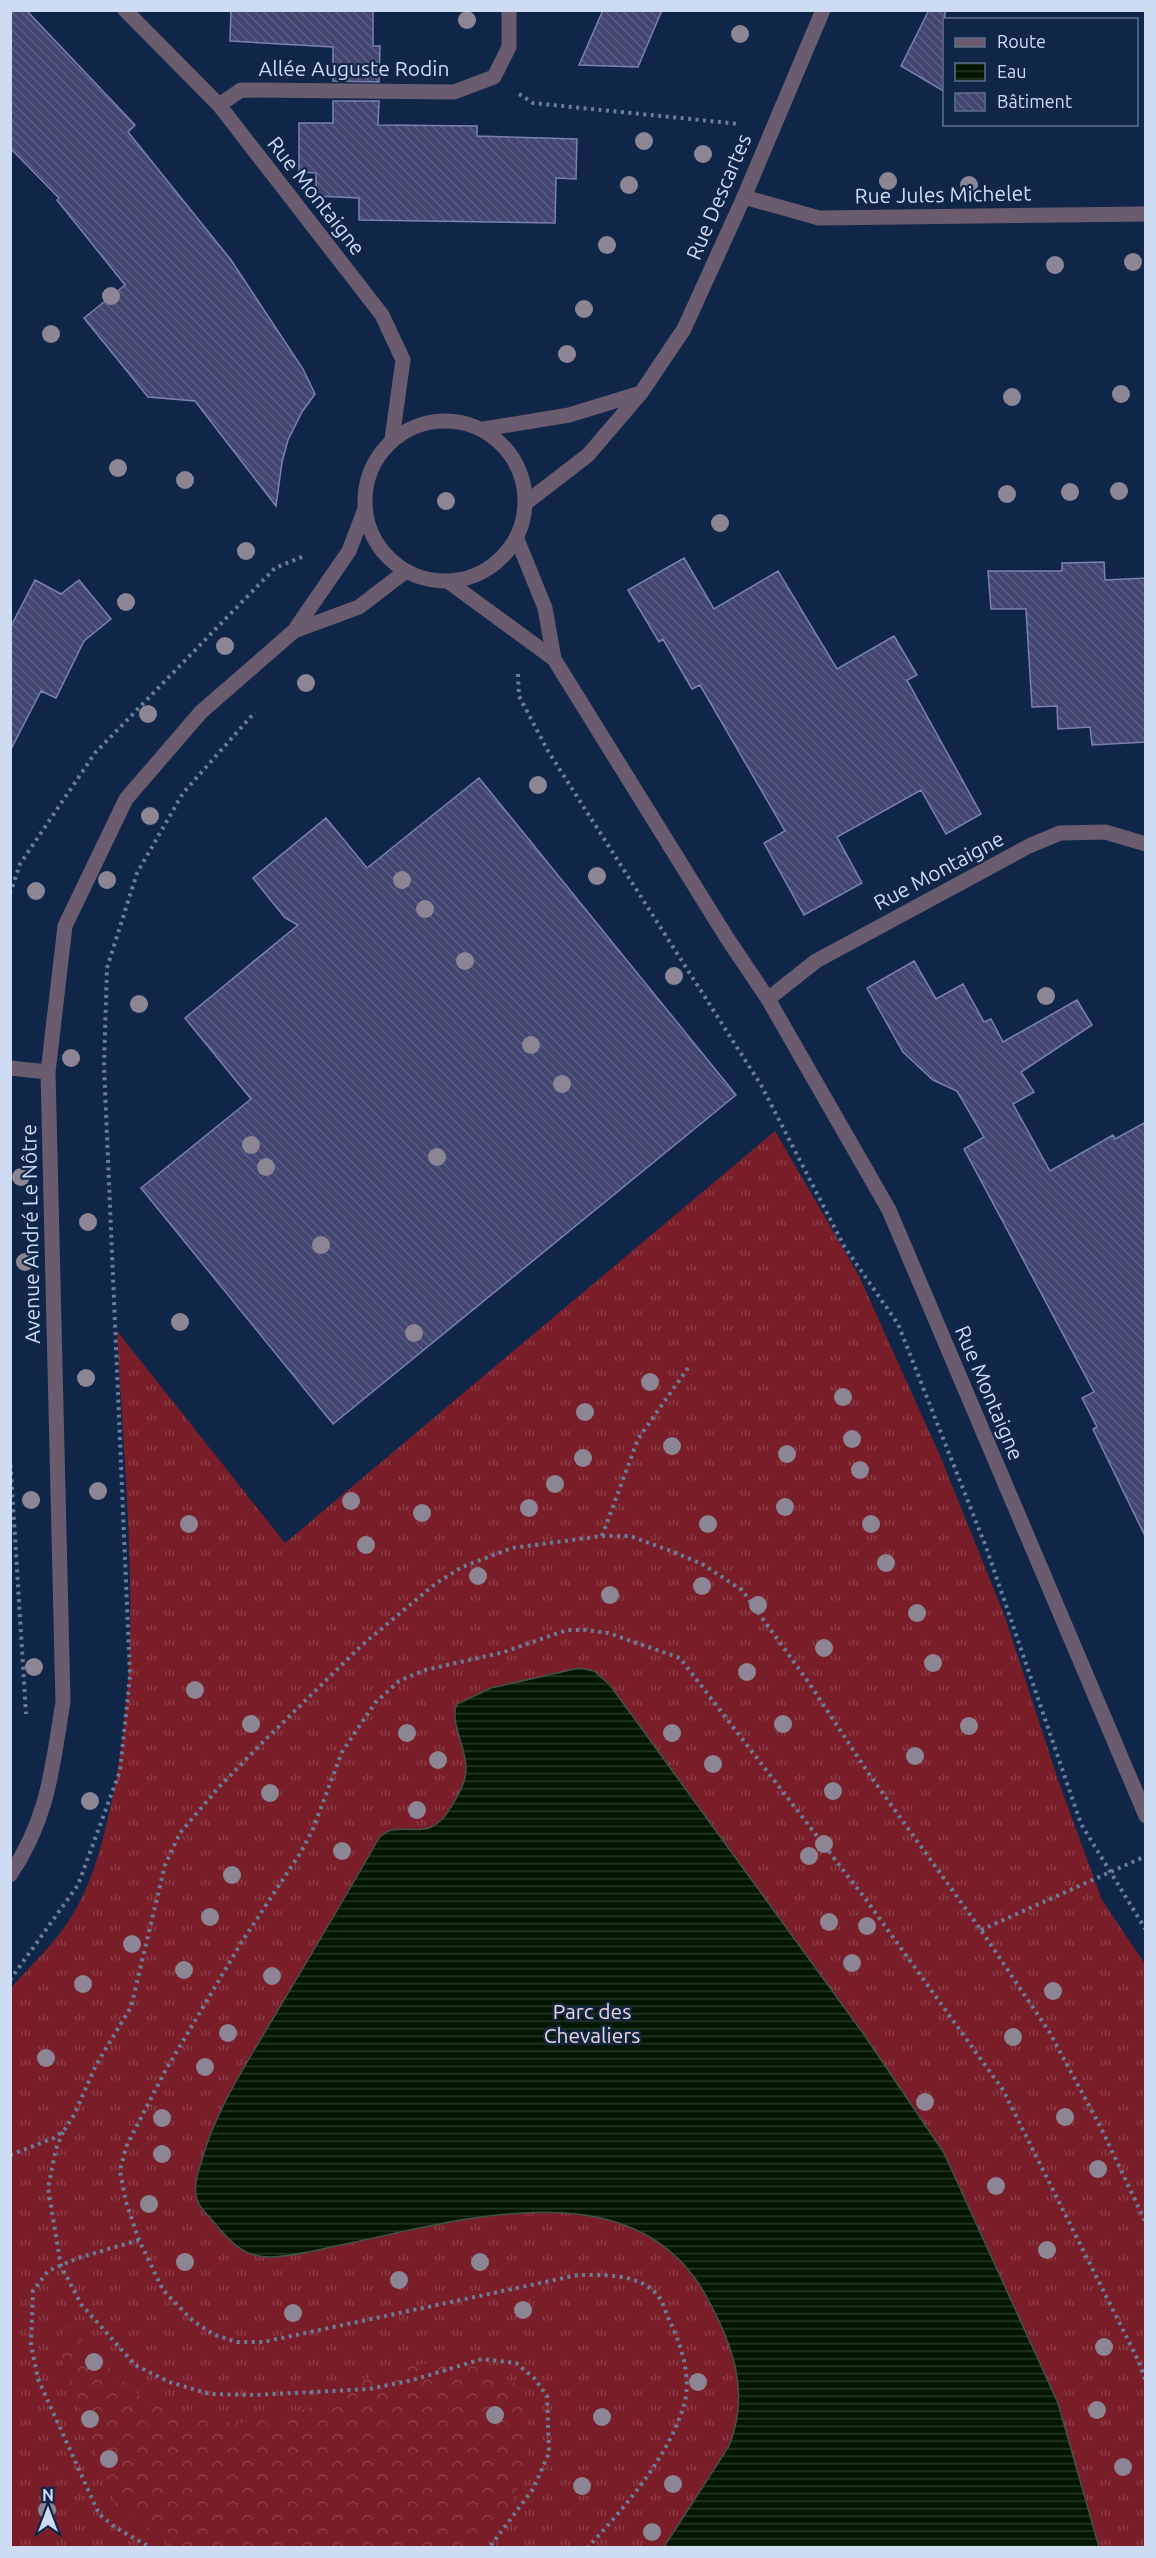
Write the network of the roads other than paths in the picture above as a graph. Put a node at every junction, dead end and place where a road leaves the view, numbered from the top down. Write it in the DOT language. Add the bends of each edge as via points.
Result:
graph roads {
  1 [pos="125,10"];
  2 [pos="509,10"];
  3 [pos="823,10"];
  4 [pos="219,105"];
  5 [pos="744,197"];
  6 [pos="1146,214"];
  7 [pos="640,393"];
  8 [pos="484,429"];
  9 [pos="392,440"];
  10 [pos="526,502"];
  11 [pos="364,509"];
  12 [pos="517,539"];
  13 [pos="406,571"];
  14 [pos="448,582"];
  15 [pos="294,631"];
  16 [pos="554,659"];
  17 [pos="1146,844"];
  18 [pos="768,999"];
  19 [pos="10,1068"];
  20 [pos="48,1072"];
  21 [pos="1146,1816"];
  22 [pos="10,1875"];
  1 -- 4 [label="street, Rue Montaigne"];
  2 -- 4 [label="street, Allée Auguste Rodin" via="508,47 494,76 454,92 241,90"];
  3 -- 5 [label="street, Rue Descartes"];
  4 -- 9 [label="street, Rue Montaigne" via="382,315 403,360"];
  5 -- 6 [label="street, Rue Jules Michelet" via="819,218"];
  5 -- 7 [label="street, Rue Descartes" via="684,329"];
  7 -- 8 [label="street" via="569,415"];
  7 -- 10 [label="street, Rue Descartes" via="588,455"];
  8 -- 9 [label="street" via="461,421 436,420 413,426"];
  8 -- 10 [label="street" via="516,460"];
  9 -- 11 [label="street" via="369,475"];
  10 -- 12 [label="street"];
  11 -- 13 [label="street" via="371,533 385,555"];
  11 -- 15 [label="street, Avenue André Le Nôtre" via="349,551"];
  12 -- 14 [label="street" via="500,561 476,575"];
  12 -- 16 [label="street, Rue Montaigne" via="544,608"];
  13 -- 14 [label="street"];
  13 -- 15 [label="street, Avenue André Le Nôtre" via="358,607"];
  14 -- 16 [label="street, Rue Montaigne"];
  15 -- 20 [label="street, Avenue André Le Nôtre" via="201,712 126,799 64,926"];
  16 -- 18 [label="street, Rue Montaigne"];
  17 -- 18 [label="street, Rue Montaigne" via="1105,832 1060,833 816,961"];
  18 -- 21 [label="street, Rue Montaigne" via="889,1210"];
  19 -- 20 [label="street"];
  20 -- 22 [label="street, Avenue André Le Nôtre" via="63,1702 45,1805 27,1849"];
}
